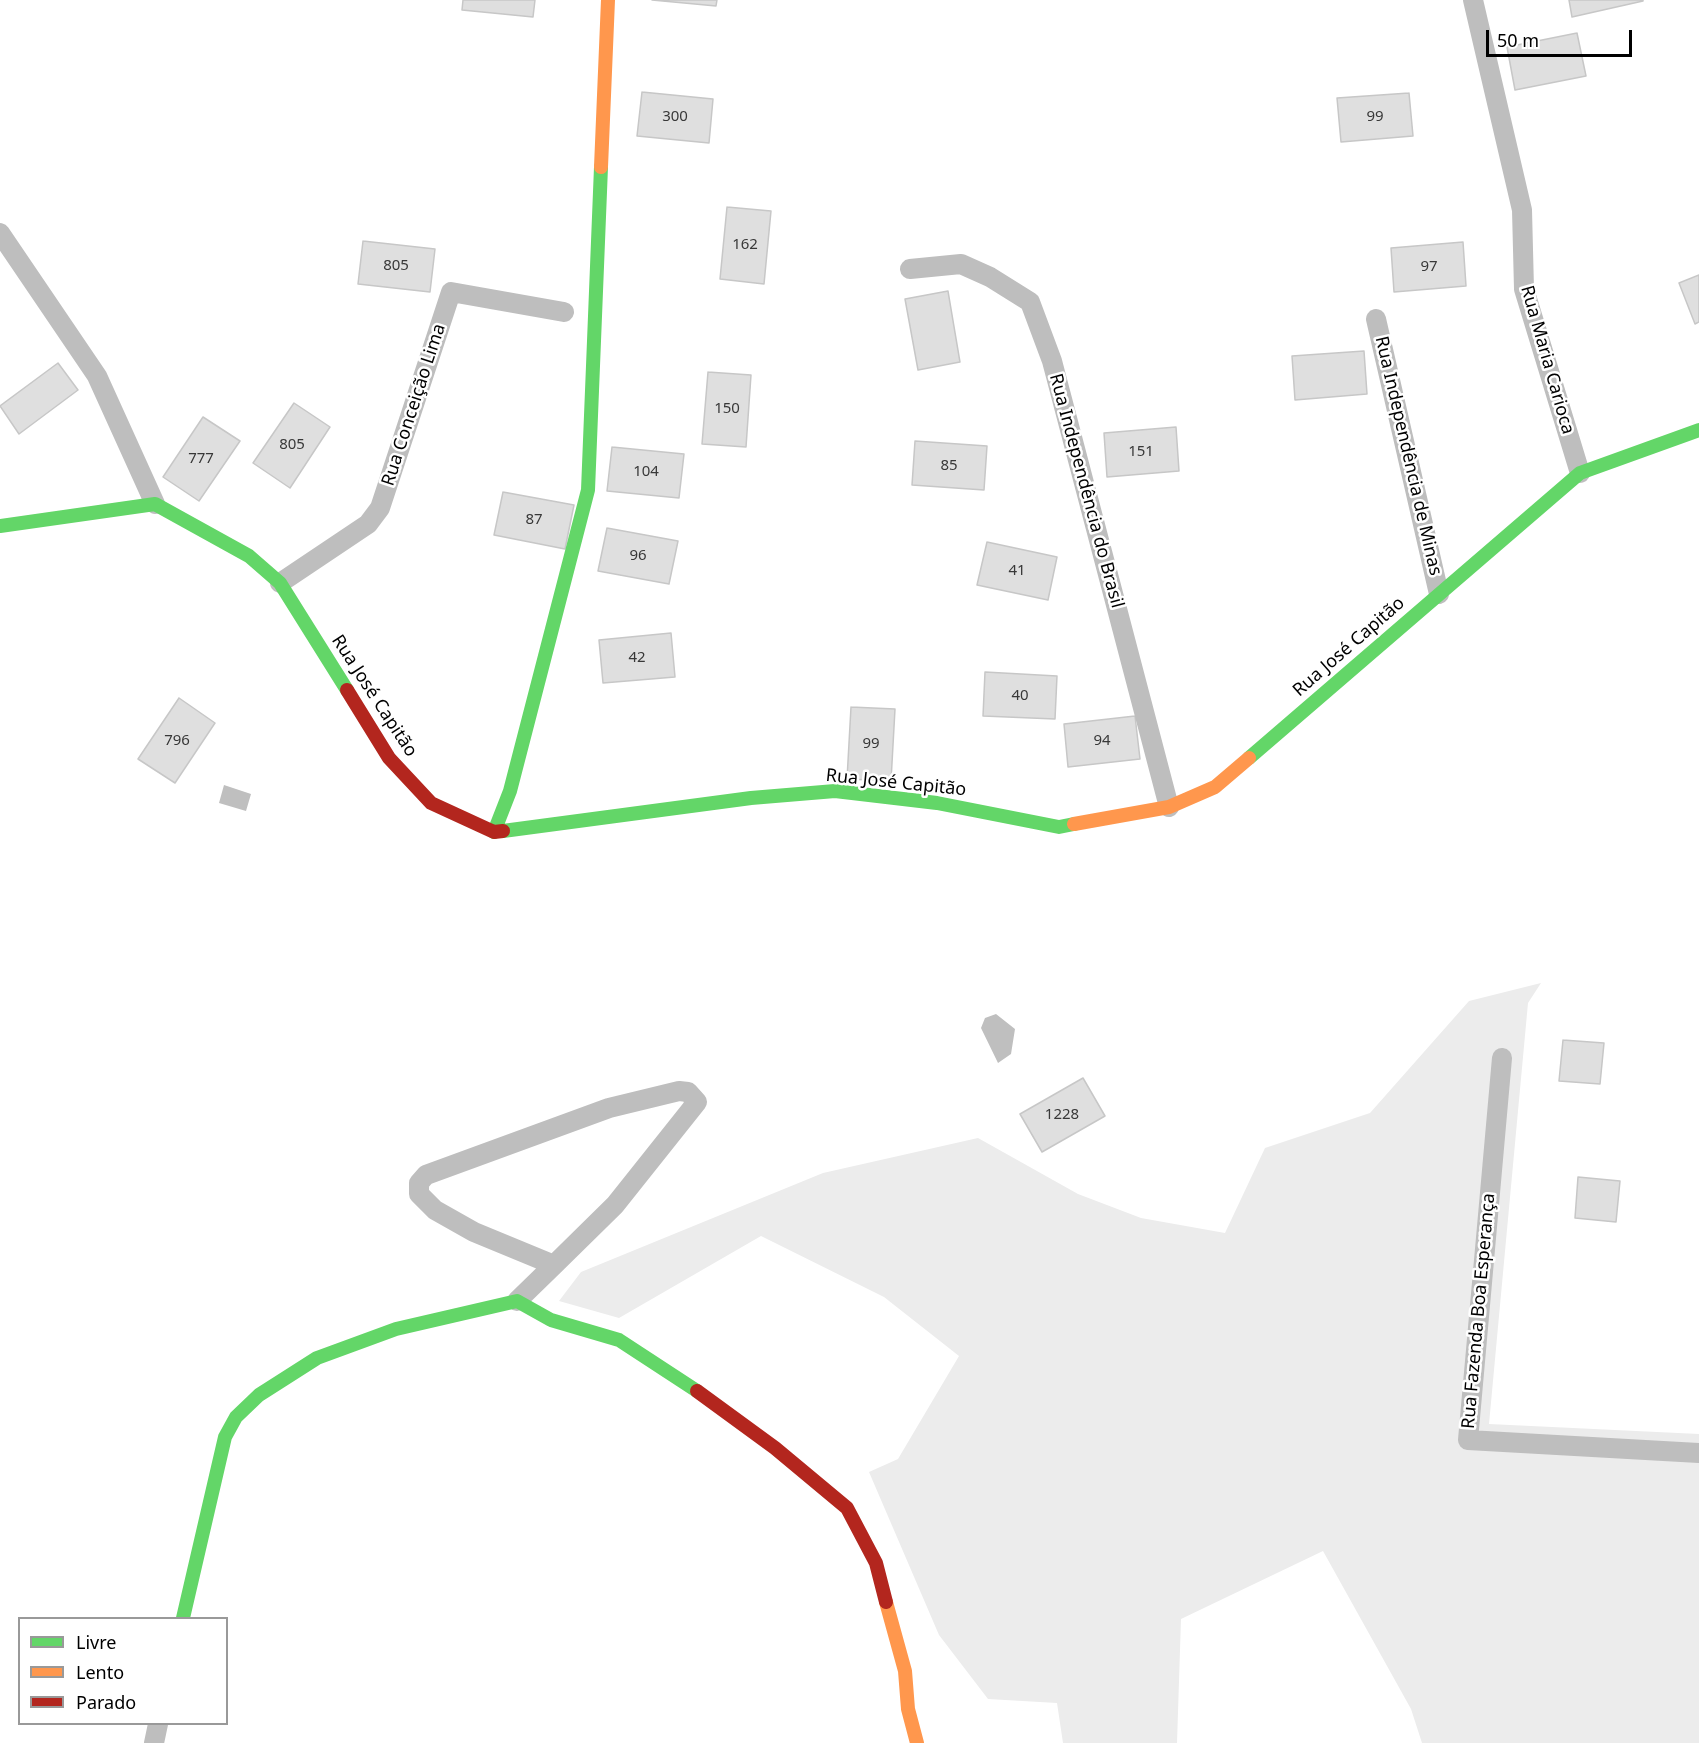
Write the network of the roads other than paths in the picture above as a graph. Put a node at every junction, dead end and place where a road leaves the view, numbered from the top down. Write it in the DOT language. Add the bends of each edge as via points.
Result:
graph roads {
  1 [pos="608,0"];
  2 [pos="1473,0"];
  3 [pos="0,233"];
  4 [pos="910,269"];
  5 [pos="564,312"];
  6 [pos="1376,319"];
  7 [pos="1699,430"];
  8 [pos="1580,473"];
  9 [pos="155,504"];
  10 [pos="0,526"];
  11 [pos="280,583"];
  12 [pos="1439,594"];
  13 [pos="1169,807"];
  14 [pos="494,832"];
  15 [pos="1502,1058"];
  16 [pos="554,1265"];
  17 [pos="517,1301"];
  18 [pos="1699,1453"];
  19 [pos="183,1617"];
  20 [pos="158,1725"];
  21 [pos="154,1743"];
  22 [pos="917,1743"];
  1 -- 14 [label="street" via="588,490 510,791"];
  2 -- 8 [label="street, Rua Maria Carioca" via="1522,210 1524,289"];
  3 -- 9 [label="street" via="97,376"];
  4 -- 13 [label="street, Rua Independência do Brasil" via="961,264 1030,302 1052,361"];
  5 -- 11 [label="street, Rua Conceição Lima" via="450,292 380,508 368,524"];
  6 -- 12 [label="street, Rua Independência de Minas"];
  7 -- 8 [label="street, Rua José Capitão"];
  8 -- 12 [label="street, Rua José Capitão"];
  9 -- 10 [label="street"];
  9 -- 11 [label="street, Rua José Capitão" via="249,556"];
  11 -- 14 [label="street, Rua José Capitão" via="390,758 431,803"];
  12 -- 13 [label="street, Rua José Capitão" via="1215,787"];
  13 -- 14 [label="street, Rua José Capitão" via="1059,827 936,803 835,791 751,798"];
  15 -- 18 [label="street, Rua Fazenda Boa Esperança" via="1467,1440"];
  16 -- 16 [label="street" via="474,1233 435,1210 419,1194 419,1183 426,1175 609,1108 679,1090 688,1092 697,1102 615,1205"];
  16 -- 17 [label="street"];
  17 -- 19 [label="street" via="396,1329 317,1358 259,1395 236,1417 225,1437"];
  17 -- 22 [label="street" via="551,1320 619,1340 775,1448 847,1508 876,1563 905,1671 908,1709"];
  20 -- 21 [label="street"];
}
